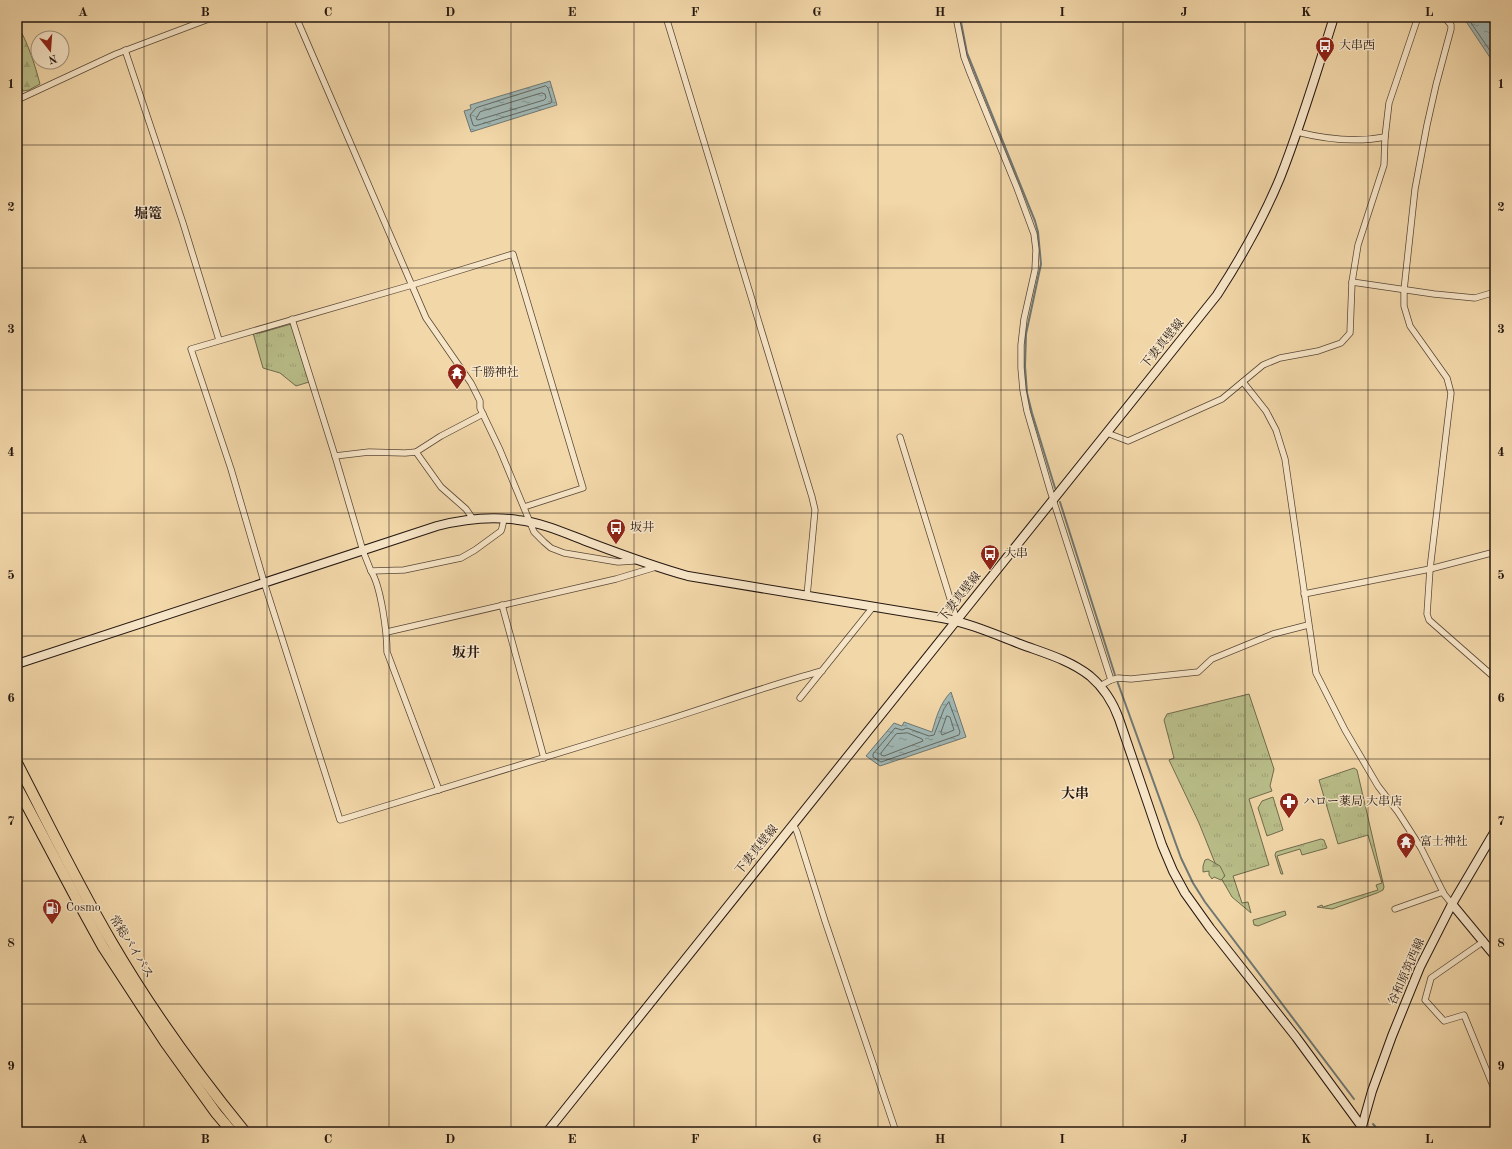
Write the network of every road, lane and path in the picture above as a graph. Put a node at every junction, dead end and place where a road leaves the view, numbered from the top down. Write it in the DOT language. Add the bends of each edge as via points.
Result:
graph roads {
  1 [pos="214,17"];
  2 [pos="296,17"];
  3 [pos="666,17"];
  4 [pos="956,17"];
  5 [pos="1334,17"];
  6 [pos="1418,17"];
  7 [pos="1444,17"];
  8 [pos="125,50"];
  9 [pos="17,100"];
  10 [pos="1297,132"];
  11 [pos="1385,137"];
  12 [pos="1352,282"];
  13 [pos="412,285"];
  14 [pos="1404,290"];
  15 [pos="1495,292"];
  16 [pos="292,319"];
  17 [pos="219,340"];
  18 [pos="1243,382"];
  19 [pos="483,414"];
  20 [pos="1107,432"];
  21 [pos="900,437"];
  22 [pos="416,452"];
  23 [pos="335,456"];
  24 [pos="1054,500"];
  25 [pos="524,507"];
  26 [pos="473,519"];
  27 [pos="504,519"];
  28 [pos="530,522"];
  29 [pos="363,551"];
  30 [pos="1495,552"];
  31 [pos="637,560"];
  32 [pos="656,568"];
  33 [pos="1430,569"];
  34 [pos="371,571"];
  35 [pos="264,582"];
  36 [pos="1304,594"];
  37 [pos="807,596"];
  38 [pos="502,604"];
  39 [pos="873,607"];
  40 [pos="957,621"];
  41 [pos="1308,625"];
  42 [pos="387,632"];
  43 [pos="17,664"];
  44 [pos="822,671"];
  45 [pos="1495,678"];
  46 [pos="1115,679"];
  47 [pos="1100,686"];
  48 [pos="800,698"];
  49 [pos="544,758"];
  50 [pos="17,763"];
  51 [pos="439,790"];
  52 [pos="18,791"];
  53 [pos="793,824"];
  54 [pos="1495,831"];
  55 [pos="1443,892"];
  56 [pos="1452,904"];
  57 [pos="1395,909"];
  58 [pos="1484,941"];
  59 [pos="1495,956"];
  60 [pos="1495,1086"];
  61 [pos="1363,1130"];
  62 [pos="232,1132"];
  63 [pos="245,1132"];
  64 [pos="547,1132"];
  65 [pos="896,1132"];
  1 -- 8 [label="street"];
  2 -- 13 [label="street"];
  3 -- 37 [label="street" via="812,497 815,510"];
  4 -- 24 [label="street" via="962,50 970,73 1031,223 1036,242 1035,270 1022,336 1021,368 1027,411"];
  5 -- 10 [label="main road, 下妻真壁線"];
  6 -- 11 [label="street" via="1389,103"];
  7 -- 14 [label="street" via="1452,29 1436,85 1415,189"];
  8 -- 9 [label="street"];
  8 -- 17 [label="street"];
  10 -- 11 [label="street" via="1351,140"];
  10 -- 20 [label="main road, 下妻真壁線" via="1280,178 1258,225 1217,295"];
  11 -- 12 [label="street" via="1384,165 1358,244"];
  12 -- 14 [label="street"];
  12 -- 18 [label="street" via="1350,334 1341,344 1280,358 1263,365"];
  13 -- 16 [label="street"];
  13 -- 19 [label="street" via="430,325 471,383"];
  13 -- 25 [label="street" via="512,254 583,488"];
  14 -- 15 [label="street" via="1475,298"];
  14 -- 33 [label="street" via="1404,306 1410,326 1447,378 1451,392"];
  16 -- 17 [label="street"];
  16 -- 23 [label="street"];
  17 -- 35 [label="street" via="191,349 231,469"];
  18 -- 20 [label="street" via="1222,399 1128,441"];
  18 -- 36 [label="street" via="1266,411 1276,430 1285,459"];
  19 -- 22 [label="street" via="440,436"];
  19 -- 25 [label="street"];
  20 -- 24 [label="main road, 下妻真壁線"];
  21 -- 40 [label="street"];
  22 -- 23 [label="street" via="368,452"];
  22 -- 26 [label="street" via="441,487 466,509"];
  23 -- 29 [label="street"];
  24 -- 40 [label="main road, 下妻真壁線"];
  24 -- 46 [label="street"];
  25 -- 28 [label="street"];
  26 -- 27 [label="main road"];
  26 -- 29 [label="main road" via="437,526"];
  27 -- 28 [label="main road"];
  27 -- 34 [label="street" via="501,531 461,558 404,570"];
  28 -- 31 [label="main road"];
  28 -- 31 [label="street" via="534,532 544,542 564,553 618,562"];
  29 -- 34 [label="street"];
  29 -- 35 [label="main road"];
  30 -- 33 [label="street"];
  31 -- 32 [label="main road"];
  32 -- 37 [label="main road" via="709,580"];
  32 -- 38 [label="street"];
  33 -- 36 [label="street"];
  33 -- 45 [label="street" via="1427,614 1429,620"];
  34 -- 42 [label="street" via="375,578"];
  35 -- 43 [label="main road"];
  35 -- 51 [label="street" via="340,820"];
  36 -- 41 [label="street"];
  37 -- 39 [label="main road"];
  38 -- 42 [label="street"];
  38 -- 49 [label="street"];
  39 -- 40 [label="main road"];
  39 -- 44 [label="street"];
  40 -- 47 [label="main road" via="1062,660 1089,676"];
  40 -- 53 [label="main road, 下妻真壁線"];
  41 -- 46 [label="street" via="1273,634 1212,659 1198,672"];
  41 -- 55 [label="street" via="1316,673 1342,724 1378,786 1421,848"];
  42 -- 51 [label="street" via="388,652"];
  44 -- 48 [label="street"];
  44 -- 49 [label="street"];
  46 -- 47 [label="street"];
  47 -- 61 [label="main road" via="1116,710 1162,845 1185,893 1296,1037"];
  49 -- 51 [label="street"];
  50 -- 63 [label="highway, 常総バイパス" via="111,942 173,1037"];
  52 -- 62 [label="highway, 常総バイパス" via="103,947 165,1042"];
  53 -- 64 [label="main road, 下妻真壁線"];
  53 -- 65 [label="street"];
  54 -- 56 [label="main road, 谷和原筑西線"];
  55 -- 56 [label="street"];
  55 -- 57 [label="street"];
  56 -- 58 [label="main road"];
  56 -- 61 [label="main road, 谷和原筑西線" via="1420,967 1392,1036 1372,1091"];
  58 -- 59 [label="main road"];
  58 -- 60 [label="street" via="1431,978 1425,1000 1444,1021 1464,1015"];
}
